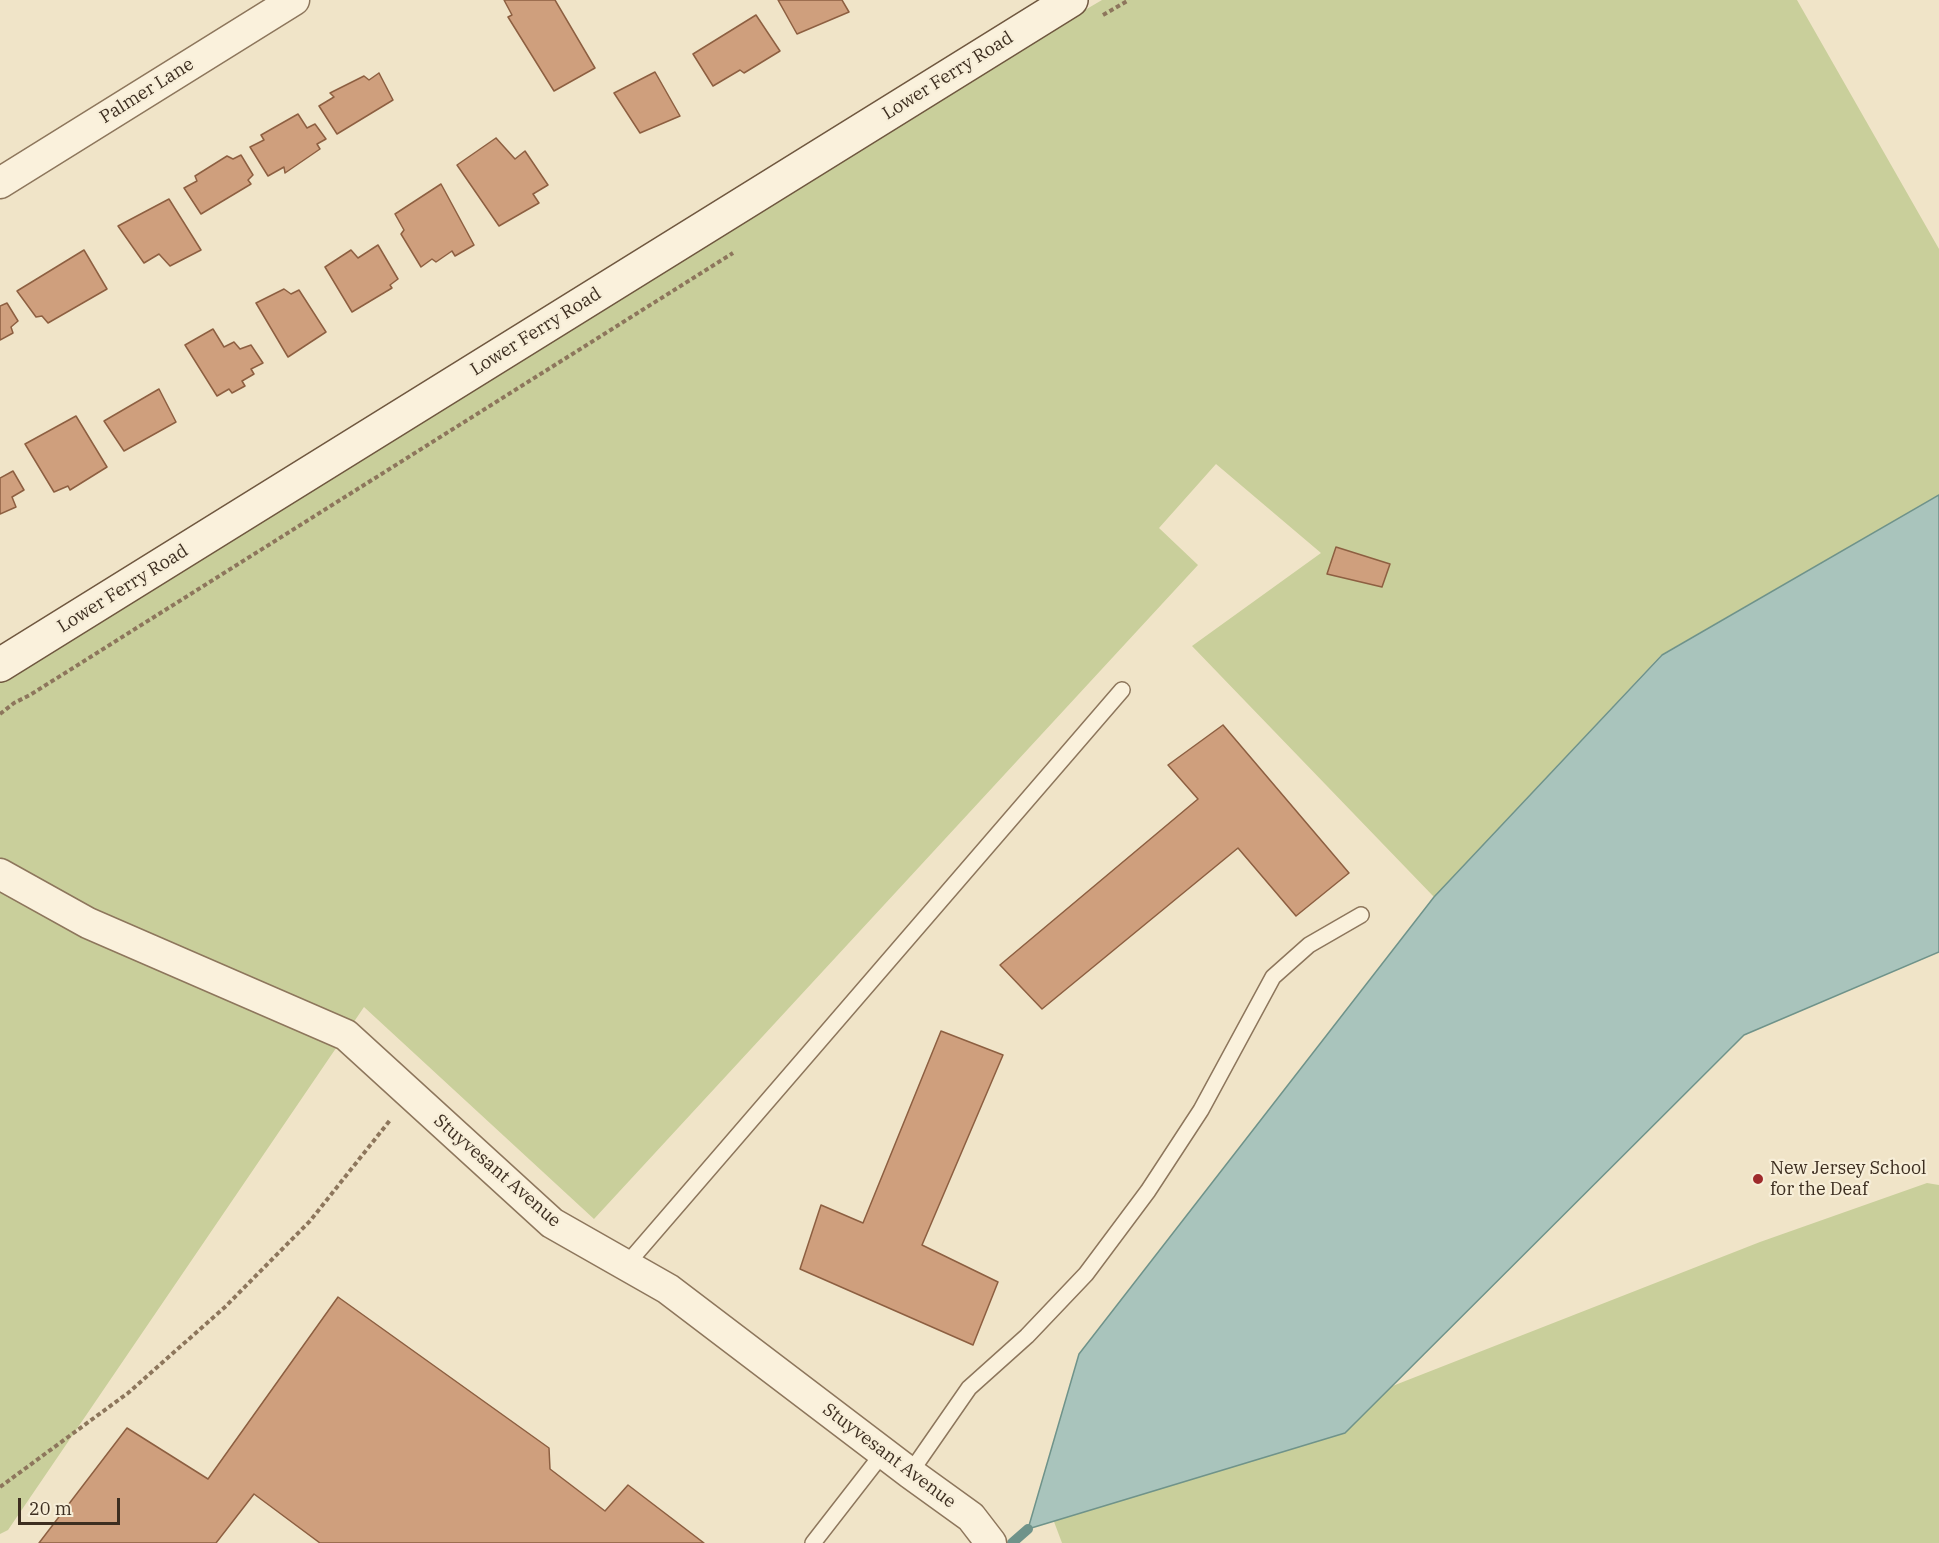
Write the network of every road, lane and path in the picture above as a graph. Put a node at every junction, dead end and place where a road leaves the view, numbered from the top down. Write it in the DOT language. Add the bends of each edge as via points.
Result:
graph roads {
  1 [pos="294,0"];
  2 [pos="1129,0"];
  3 [pos="1083,10"];
  4 [pos="0,183"];
  5 [pos="739,249"];
  6 [pos="0,665"];
  7 [pos="1122,690"];
  8 [pos="0,714"];
  9 [pos="0,874"];
  10 [pos="1361,915"];
  11 [pos="411,1094"];
  12 [pos="626,1265"];
  13 [pos="883,1453"];
  14 [pos="910,1473"];
  15 [pos="0,1487"];
  16 [pos="813,1543"];
  17 [pos="991,1543"];
  1 -- 4 [label="street, Palmer Lane"];
  2 -- 3 [label="path"];
  3 -- 6 [label="street, Lower Ferry Road"];
  5 -- 8 [label="path"];
  7 -- 12 [label="lane"];
  9 -- 11 [label="street, Stuyvesant Avenue" via="88,923 346,1035"];
  10 -- 14 [label="lane" via="1309,945 1273,977 1201,1110 1148,1191 1086,1274 1027,1336 969,1388"];
  11 -- 12 [label="street, Stuyvesant Avenue" via="552,1223"];
  11 -- 15 [label="path" via="310,1221 225,1307 128,1393"];
  12 -- 13 [label="street, Stuyvesant Avenue" via="668,1288"];
  13 -- 14 [label="street, Stuyvesant Avenue"];
  13 -- 16 [label="lane"];
  14 -- 17 [label="street, Stuyvesant Avenue" via="971,1517"];
}
